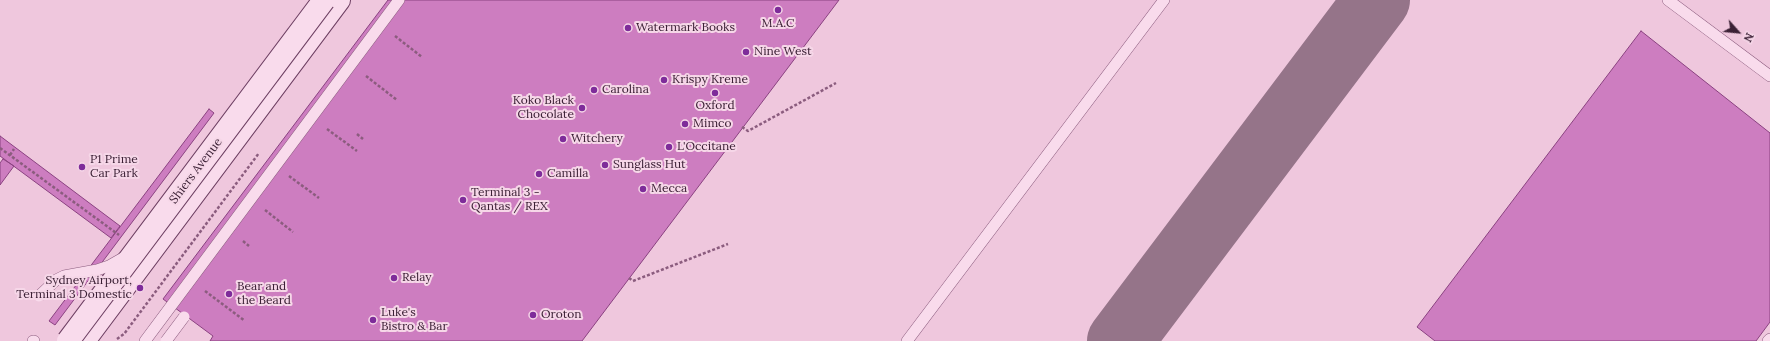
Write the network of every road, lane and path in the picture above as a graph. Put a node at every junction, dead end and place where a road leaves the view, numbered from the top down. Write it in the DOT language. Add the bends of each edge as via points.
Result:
graph roads {
  1 [pos="324,0"];
  2 [pos="339,0"];
  3 [pos="399,0"];
  4 [pos="1164,0"];
  5 [pos="1668,0"];
  6 [pos="380,25"];
  7 [pos="422,57"];
  8 [pos="366,76"];
  9 [pos="1770,76"];
  10 [pos="836,84"];
  11 [pos="397,100"];
  12 [pos="742,128"];
  13 [pos="327,129"];
  14 [pos="357,134"];
  15 [pos="363,139"];
  16 [pos="0,148"];
  17 [pos="14,149"];
  18 [pos="357,151"];
  19 [pos="259,153"];
  20 [pos="10,155"];
  21 [pos="276,166"];
  22 [pos="319,198"];
  23 [pos="265,210"];
  24 [pos="293,232"];
  25 [pos="120,235"];
  26 [pos="728,244"];
  27 [pos="138,247"];
  28 [pos="173,267"];
  29 [pos="629,278"];
  30 [pos="190,280"];
  31 [pos="40,296"];
  32 [pos="184,317"];
  33 [pos="245,321"];
  34 [pos="68,341"];
  35 [pos="84,341"];
  36 [pos="115,341"];
  37 [pos="145,341"];
  38 [pos="166,341"];
  39 [pos="907,341"];
  1 -- 27 [label="street, Shiers Avenue, bridge"];
  2 -- 35 [label="street, Shiers Avenue"];
  3 -- 6 [label="lane"];
  4 -- 39 [label="lane"];
  5 -- 9 [label="lane"];
  6 -- 7 [label="path"];
  6 -- 21 [label="lane"];
  8 -- 11 [label="path"];
  10 -- 12 [label="path" via="748,131"];
  13 -- 18 [label="path"];
  14 -- 15 [label="path"];
  16 -- 20 [label="path"];
  17 -- 20 [label="path"];
  19 -- 28 [label="path"];
  20 -- 25 [label="path"];
  21 -- 22 [label="path"];
  21 -- 30 [label="lane"];
  23 -- 24 [label="path"];
  26 -- 29 [label="path" via="633,281"];
  27 -- 31 [label="lane, bridge" via="109,266 64,276 56,280"];
  27 -- 34 [label="street, Shiers Avenue, bridge"];
  28 -- 30 [label="path"];
  28 -- 36 [label="path" via="124,334"];
  30 -- 33 [label="path"];
  30 -- 37 [label="lane"];
  32 -- 38 [label="lane, bridge"];
}
